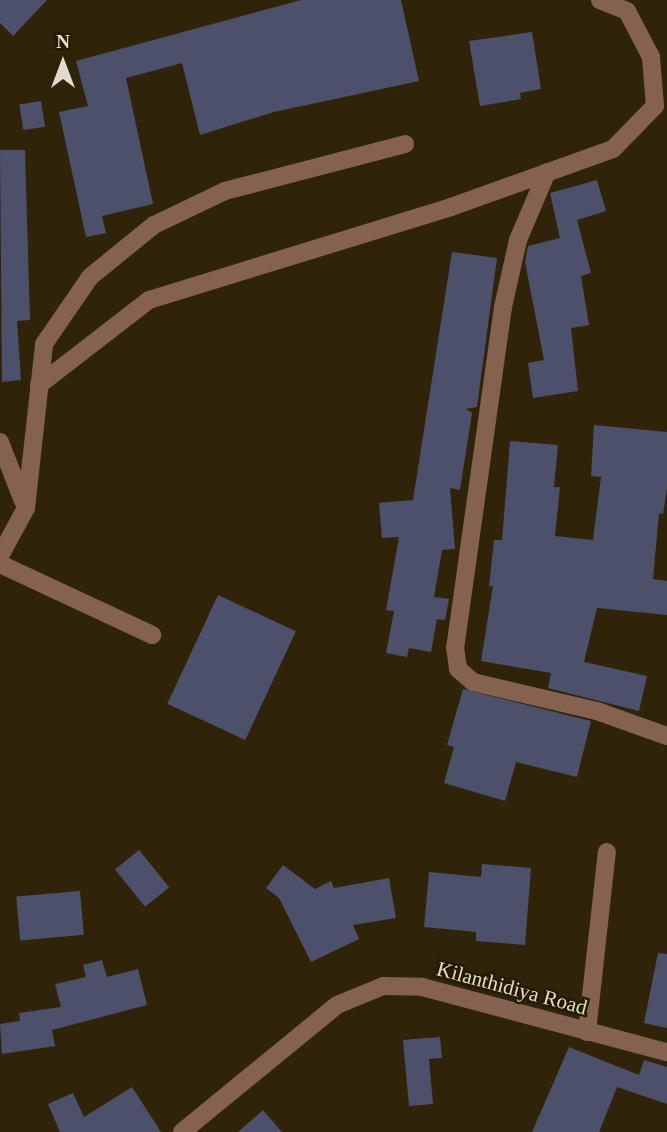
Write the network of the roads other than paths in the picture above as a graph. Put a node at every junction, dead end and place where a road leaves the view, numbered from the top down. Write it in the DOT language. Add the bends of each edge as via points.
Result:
graph roads {
  1 [pos="600,0"];
  2 [pos="405,144"];
  3 [pos="547,172"];
  4 [pos="39,386"];
  5 [pos="0,442"];
  6 [pos="26,508"];
  7 [pos="0,556"];
  8 [pos="0,564"];
  9 [pos="152,635"];
  10 [pos="667,736"];
  11 [pos="607,852"];
  12 [pos="587,1032"];
  13 [pos="667,1052"];
  14 [pos="182,1132"];
  1 -- 3 [label="street" via="627,11 651,57 655,106 613,149"];
  2 -- 4 [label="street" via="225,191 154,225 90,276 44,344"];
  3 -- 4 [label="street" via="451,207 149,300"];
  3 -- 10 [label="street" via="518,240 503,307 454,646 458,669 473,682 597,711"];
  4 -- 6 [label="street"];
  5 -- 6 [label="street"];
  6 -- 7 [label="street"];
  8 -- 9 [label="street"];
  11 -- 12 [label="street"];
  12 -- 13 [label="street, Kilanthidiya Road"];
  12 -- 14 [label="street, Kilanthidiya Road" via="422,987 383,986 337,1005"];
}
